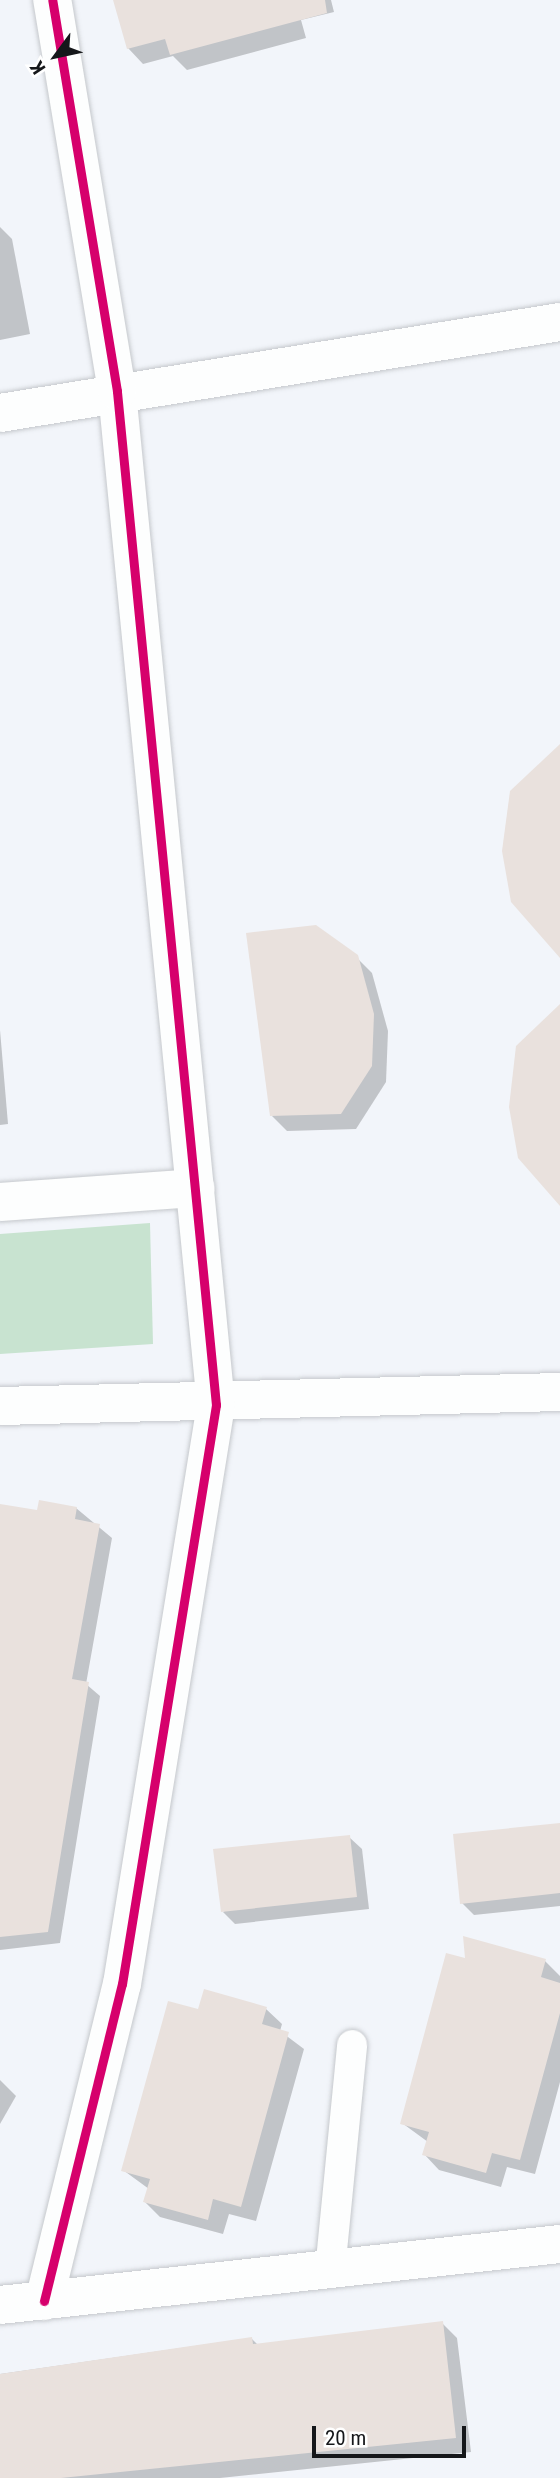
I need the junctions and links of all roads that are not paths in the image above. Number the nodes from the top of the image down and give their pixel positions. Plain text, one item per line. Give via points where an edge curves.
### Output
1 (52, 0) edge
2 (560, 322) edge
3 (117, 391) junction
4 (0, 413) edge
5 (196, 1188) junction
6 (0, 1202) edge
7 (560, 1392) edge
8 (216, 1405) junction
9 (0, 1406) edge
10 (352, 2045) dead end
11 (560, 2244) edge
12 (330, 2271) junction
13 (44, 2301) junction
14 (0, 2305) edge

1 - 3 street
2 - 3 street
3 - 4 street
3 - 5 street
5 - 6 street
5 - 8 street
7 - 8 street
8 - 9 street
8 - 13 street via 122,1984
10 - 12 lane
11 - 12 street
12 - 13 street
13 - 14 street

